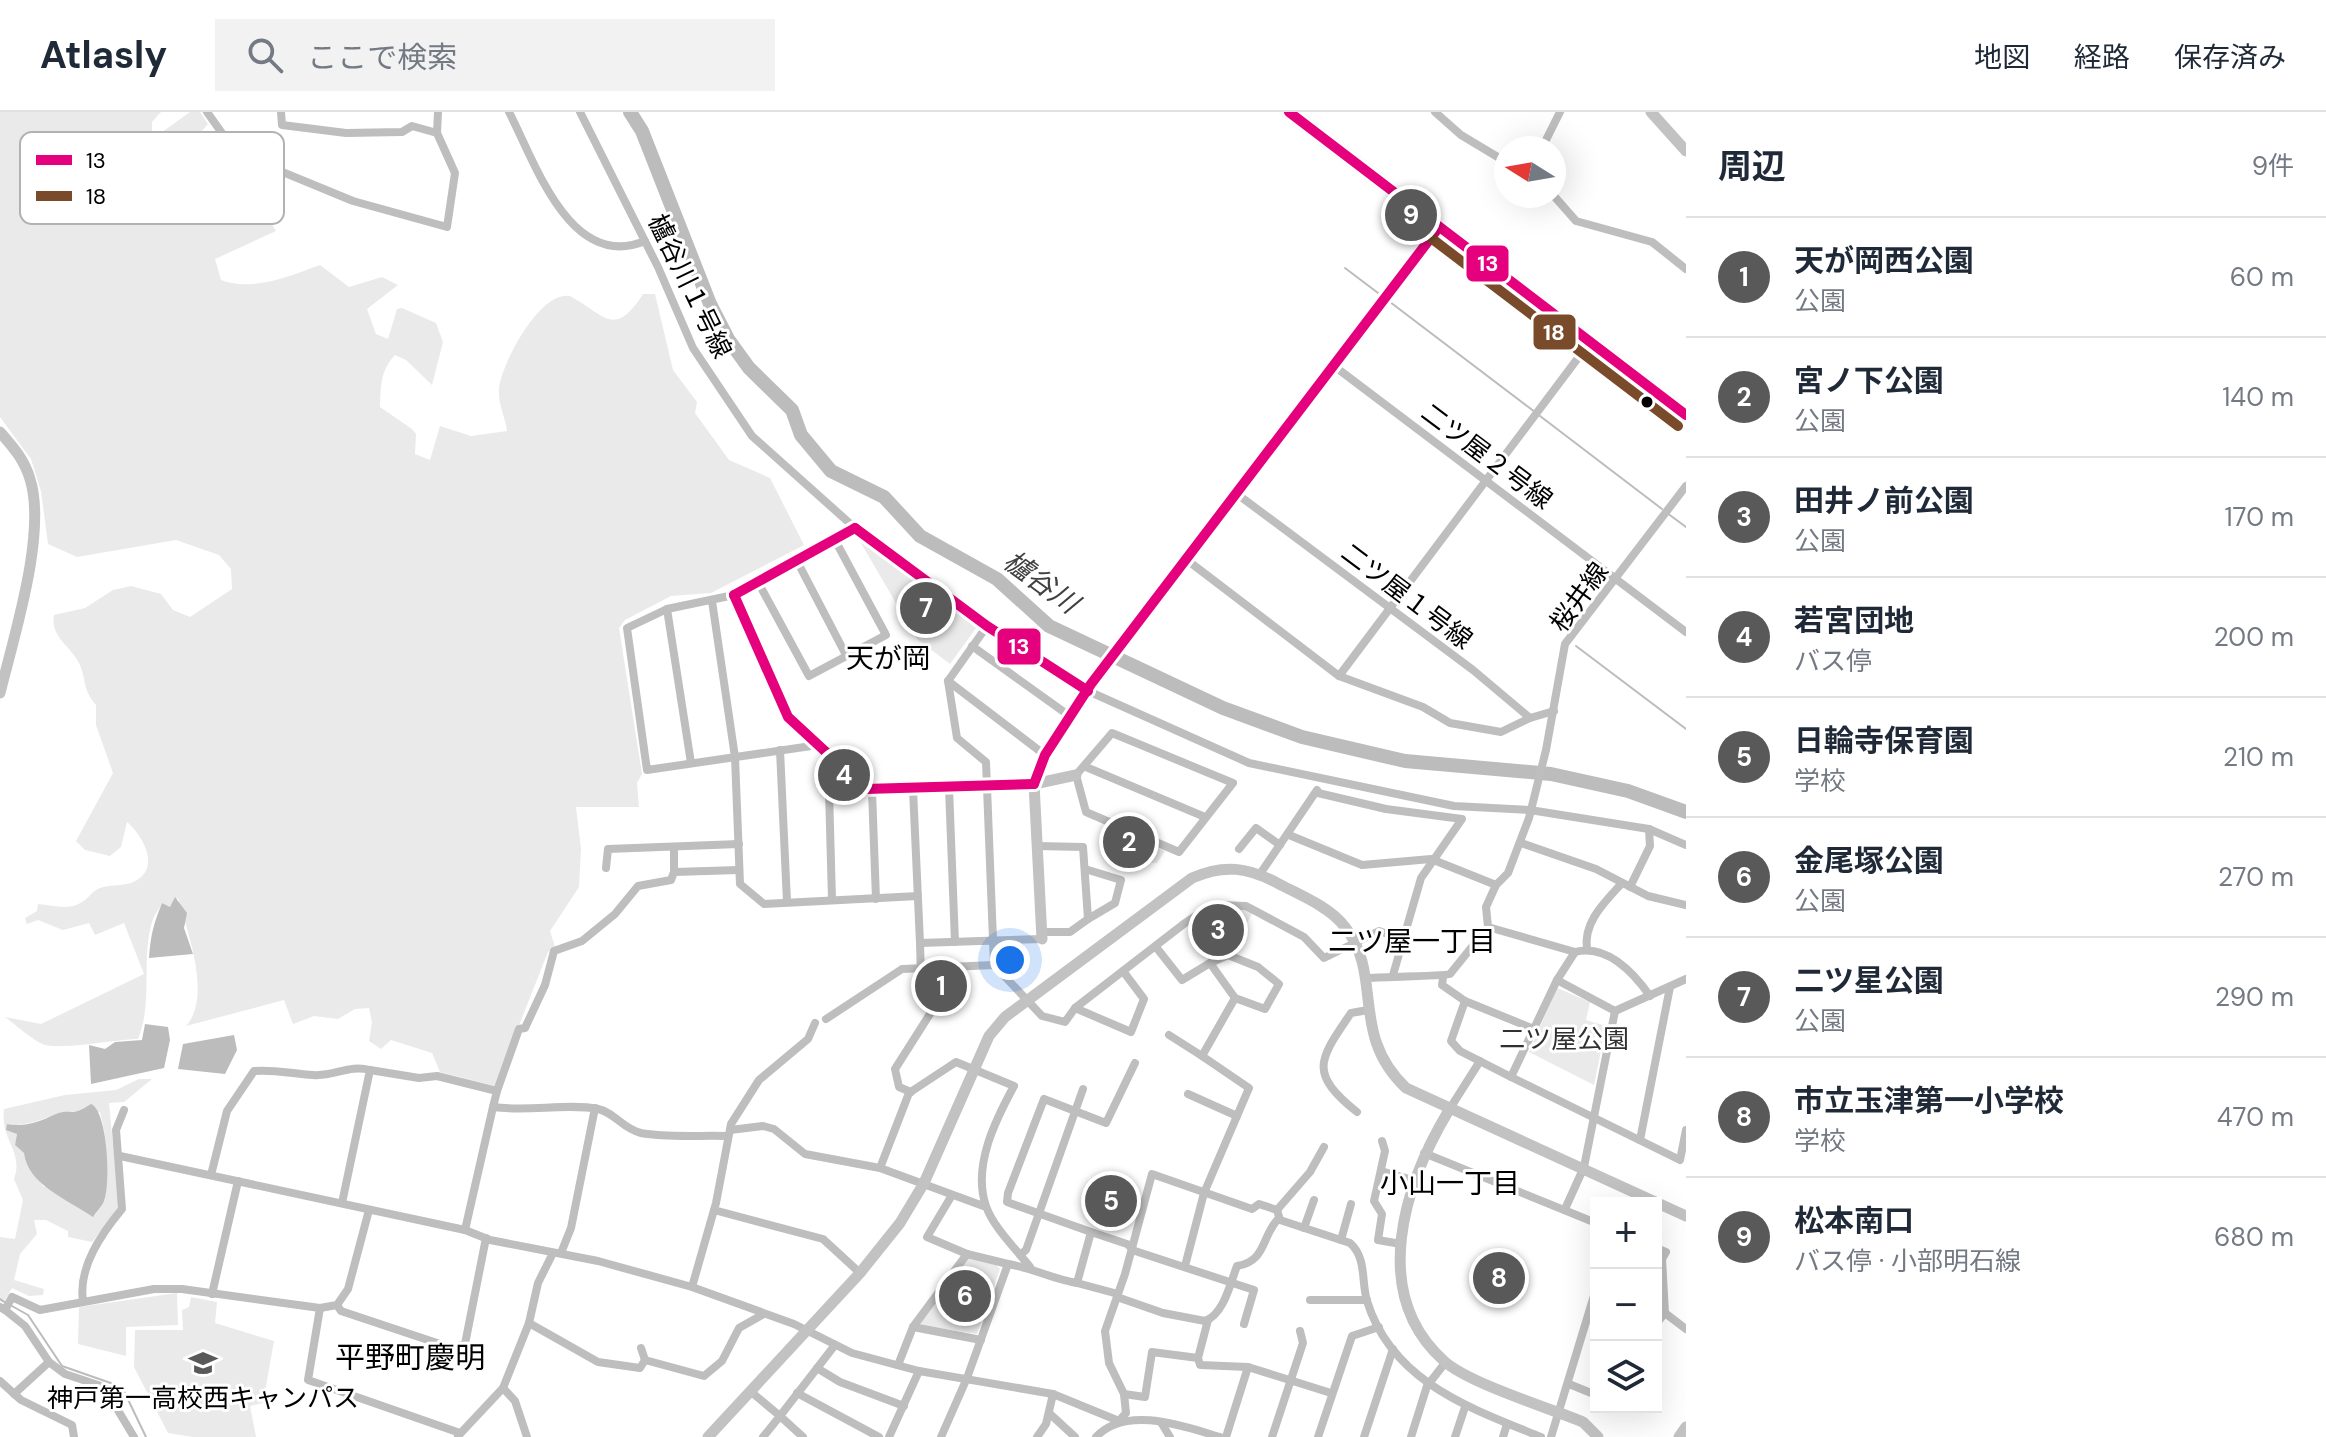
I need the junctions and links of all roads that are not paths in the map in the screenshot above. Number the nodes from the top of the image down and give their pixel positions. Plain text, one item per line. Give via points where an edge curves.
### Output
1 (207, 112) edge
2 (281, 112) edge
3 (438, 112) edge
4 (509, 112) edge
5 (580, 112) edge
6 (1560, 112) edge
7 (1651, 112) edge
8 (1294, 113) edge
9 (1436, 113) edge
10 (221, 132) edge
11 (437, 133) junction
12 (1548, 136) edge
13 (1686, 151) edge
14 (1494, 155) edge
15 (284, 173) edge
16 (1565, 208) edge
17 (1439, 227) junction
18 (645, 241) junction
19 (1686, 269) edge
20 (1590, 342) junction
21 (1334, 366) junction
22 (1686, 415) edge
23 (0, 432) edge
24 (1486, 481) junction
25 (1686, 486) edge
26 (1237, 494) junction
27 (855, 528) junction
28 (835, 540) junction
29 (1187, 560) junction
30 (797, 561) junction
31 (1617, 579) junction
32 (758, 582) junction
33 (734, 595) junction
34 (712, 601) junction
35 (1390, 608) junction
36 (667, 609) junction
37 (987, 626) junction
38 (1686, 632) edge
39 (972, 646) junction
40 (846, 655) junction
41 (1339, 676) junction
42 (948, 681) junction
43 (1090, 688) junction
44 (0, 693) edge
45 (1554, 711) junction
46 (1071, 717) junction
47 (1530, 718) junction
48 (818, 745) junction
49 (780, 750) junction
50 (828, 755) junction
51 (1045, 755) junction
52 (735, 757) junction
53 (691, 763) junction
54 (1081, 771) junction
55 (1316, 779) junction
56 (1034, 784) junction
57 (987, 786) junction
58 (949, 788) junction
59 (913, 789) junction
60 (872, 791) junction
61 (1318, 793) junction
62 (1531, 807) junction
63 (1205, 817) junction
64 (1649, 829) junction
65 (1289, 835) junction
66 (1521, 843) junction
67 (739, 844) junction
68 (1280, 845) junction
69 (1686, 845) edge
70 (1037, 846) junction
71 (674, 848) junction
72 (1239, 849) dead end
73 (1431, 859) junction
74 (606, 868) dead end
75 (1085, 869) junction
76 (739, 870) junction
77 (674, 872) junction
78 (1260, 874) junction
79 (1496, 885) junction
80 (1626, 885) junction
81 (918, 896) junction
82 (832, 899) junction
83 (876, 899) junction
84 (787, 902) junction
85 (1686, 905) edge
86 (1088, 919) junction
87 (1488, 927) junction
88 (1042, 935) junction
89 (1403, 939) junction
90 (994, 940) junction
91 (955, 942) junction
92 (920, 943) junction
93 (1355, 943) junction
94 (1156, 947) junction
95 (1587, 949) junction
96 (1575, 952) junction
97 (1210, 963) junction
98 (994, 965) junction
99 (920, 969) junction
100 (1123, 971) junction
101 (1393, 975) junction
102 (1364, 978) junction
103 (1443, 978) junction
104 (1686, 979) edge
105 (1557, 980) junction
106 (1670, 987) junction
107 (1650, 996) junction
108 (1235, 998) junction
109 (1028, 999) junction
110 (1465, 1001) junction
111 (1075, 1008) junction
112 (1368, 1010) junction
113 (1615, 1011) junction
114 (826, 1019) dead end
115 (815, 1023) dead end
116 (1534, 1029) junction
117 (1169, 1035) dead end
118 (1202, 1056) junction
119 (1480, 1061) junction
120 (1135, 1063) dead end
121 (974, 1068) junction
122 (370, 1070) junction
123 (1511, 1077) junction
124 (1083, 1089) dead end
125 (497, 1091) junction
126 (911, 1092) junction
127 (1188, 1094) dead end
128 (493, 1107) junction
129 (595, 1108) junction
130 (124, 1110) dead end
131 (1449, 1110) junction
132 (1076, 1112) junction
133 (1357, 1112) dead end
134 (1237, 1116) junction
135 (1594, 1117) junction
136 (1686, 1130) edge
137 (729, 1133) junction
138 (1640, 1140) junction
139 (1382, 1141) dead end
140 (1324, 1147) dead end
141 (1424, 1153) junction
142 (120, 1156) junction
143 (1584, 1167) junction
144 (880, 1168) junction
145 (1381, 1171) junction
146 (211, 1175) junction
147 (1413, 1180) junction
148 (238, 1181) junction
149 (924, 1183) junction
150 (1204, 1193) junction
151 (952, 1195) junction
152 (1314, 1200) dead end
153 (342, 1203) junction
154 (1351, 1204) dead end
155 (986, 1207) junction
156 (1565, 1209) junction
157 (369, 1210) junction
158 (714, 1210) junction
159 (1037, 1212) junction
160 (1278, 1214) junction
161 (1686, 1216) edge
162 (1590, 1220) edge
163 (1304, 1228) junction
164 (465, 1230) junction
165 (1091, 1232) junction
166 (486, 1238) junction
167 (1341, 1240) junction
168 (1401, 1244) junction
169 (1131, 1246) junction
170 (557, 1253) junction
171 (967, 1254) junction
172 (1020, 1255) junction
173 (1662, 1259) edge
174 (1008, 1264) junction
175 (1185, 1266) junction
176 (1030, 1267) junction
177 (860, 1273) junction
178 (1232, 1281) junction
179 (1077, 1283) junction
180 (692, 1287) junction
181 (212, 1294) junction
182 (1118, 1295) junction
183 (1310, 1300) dead end
184 (1367, 1300) junction
185 (83, 1301) junction
186 (337, 1305) junction
187 (2, 1308) edge
188 (320, 1308) junction
189 (1590, 1310) edge
190 (1665, 1313) junction
191 (762, 1315) junction
192 (1662, 1317) edge
193 (1208, 1320) junction
194 (529, 1323) junction
195 (1244, 1324) dead end
196 (913, 1327) junction
197 (1379, 1327) junction
198 (1686, 1329) edge
199 (807, 1330) junction
200 (1300, 1331) dead end
201 (981, 1340) junction
202 (835, 1345) junction
203 (641, 1348) dead end
204 (1393, 1349) junction
205 (1198, 1358) junction
206 (645, 1360) junction
207 (49, 1362) junction
208 (1445, 1363) junction
209 (898, 1365) junction
210 (1248, 1367) junction
211 (817, 1368) junction
212 (919, 1371) junction
213 (967, 1378) junction
214 (1291, 1380) junction
215 (0, 1381) edge
216 (1569, 1384) junction
217 (1427, 1386) junction
218 (503, 1388) junction
219 (750, 1391) junction
220 (797, 1393) junction
221 (1331, 1393) junction
222 (1590, 1393) edge
223 (14, 1394) junction
224 (1053, 1394) junction
225 (1124, 1394) junction
226 (904, 1406) junction
227 (1465, 1407) junction
228 (1049, 1413) junction
229 (1559, 1413) junction
230 (780, 1416) junction
231 (1119, 1421) junction
232 (1162, 1424) junction
233 (1507, 1424) junction
234 (1686, 1427) edge
235 (459, 1435) edge
236 (74, 1437) edge
237 (134, 1437) edge
238 (527, 1437) edge
239 (708, 1437) edge
240 (763, 1437) edge
241 (803, 1437) edge
242 (879, 1437) edge
243 (889, 1437) edge
244 (941, 1437) edge
245 (1037, 1437) edge
246 (1075, 1437) edge
247 (1096, 1437) edge
248 (1170, 1437) edge
249 (1223, 1437) edge
250 (1272, 1437) edge
251 (1318, 1437) edge
252 (1364, 1437) edge
253 (1411, 1437) edge
254 (1455, 1437) edge
255 (1503, 1437) edge
256 (1541, 1437) edge
257 (1551, 1437) edge
258 (1598, 1437) edge
259 (1679, 1437) edge

1 - 10 street
2 - 11 street via 282,125 308,131 402,132 412,126
3 - 11 street
4 - 18 street via 561,214 592,240 631,247
5 - 18 street, 櫨谷川１号線
6 - 12 street
7 - 13 street
8 - 17 main road
9 - 14 street
11 - 15 street via 455,173 447,227 353,201
16 - 19 street via 1576,221 1652,242
17 - 20 main road
17 - 21 street
18 - 27 street, 櫨谷川１号線 via 693,348 752,436
20 - 22 main road
20 - 24 street
21 - 24 street, 二ツ屋２号線
21 - 26 street
23 - 44 street via 22,457 37,523
24 - 31 street, 二ツ屋２号線
24 - 35 street
25 - 31 street, 桜井線
26 - 29 street
26 - 35 street, 二ツ屋１号線
27 - 28 street
27 - 37 street, 櫨谷川１号線
28 - 30 street
28 - 40 street via 886,635
29 - 41 street
29 - 43 street
30 - 32 street
30 - 40 street
31 - 38 street, 二ツ屋２号線
31 - 45 street, 桜井線 via 1565,644
32 - 33 street
32 - 40 street via 809,676
33 - 34 street
33 - 48 street via 788,717
34 - 36 street
34 - 52 street
35 - 41 street
35 - 47 street, 二ツ屋１号線
36 - 53 street
36 - 53 street via 627,628 647,770
37 - 39 street
37 - 43 street, 櫨谷川１号線
39 - 42 street
39 - 46 street
41 - 47 street via 1423,707 1450,723 1501,732
42 - 51 street
42 - 57 street via 957,738 986,762
43 - 46 street
43 - 55 street, 櫨谷川１号線 via 1249,763
45 - 47 street
45 - 62 street, 桜井線
46 - 51 street
48 - 49 street
48 - 50 street
49 - 52 street
49 - 84 street
50 - 60 street
50 - 82 street
51 - 56 street
52 - 53 street
52 - 67 street
54 - 56 street
54 - 63 street
54 - 63 street via 1086,812 1179,852
54 - 63 street via 1112,733 1233,783
55 - 61 street
55 - 62 street, 櫨谷川１号線 via 1454,806
56 - 57 street
56 - 70 street
57 - 58 street
57 - 90 street
58 - 59 street
58 - 91 street
59 - 60 street
59 - 81 street
60 - 83 street
61 - 65 street
61 - 73 street via 1462,819
62 - 64 street, 櫨谷川１号線
62 - 66 street, 桜井線
64 - 69 street, 櫨谷川１号線
64 - 80 street via 1650,846
65 - 68 street
65 - 73 street via 1362,865
66 - 79 street, 桜井線 via 1508,873
66 - 80 street
67 - 71 street
67 - 76 street
68 - 72 street via 1256,828
68 - 78 street
70 - 75 street via 1083,847
70 - 88 street
71 - 74 street via 608,849
71 - 77 street
73 - 79 street
73 - 89 street
75 - 86 street
75 - 86 street via 1121,880 1115,903
76 - 77 street
76 - 84 street via 740,884 764,904
77 - 125 street via 671,880 638,886 582,941 554,951 545,985 525,1028 519,1029
78 - 93 street via 1333,915
78 - 109 street via 1221,868 1192,878
79 - 87 street, 桜井線 via 1486,907
80 - 85 street
80 - 95 street via 1594,916 1585,939
81 - 83 street
81 - 92 street
82 - 83 street
82 - 84 street
86 - 88 street via 1070,932
87 - 96 street
87 - 103 street
88 - 90 street
89 - 93 street via 1379,931
89 - 101 street
90 - 91 street
90 - 98 street
91 - 92 street
92 - 99 street
93 - 94 street via 1324,958 1304,937 1246,906 1232,904 1207,908
93 - 102 street
94 - 97 street via 1182,980
94 - 100 street
95 - 96 street
95 - 107 street via 1630,969
96 - 105 street
97 - 108 street
97 - 108 street via 1228,955 1258,967 1279,984 1265,1009
98 - 99 street
98 - 109 street
99 - 114 street via 902,969
99 - 126 street via 935,1006 895,1069 899,1087
100 - 111 street
100 - 111 street via 1144,999 1131,1032
101 - 102 street
101 - 103 street
102 - 112 street
103 - 110 street via 1442,985
104 - 106 street
105 - 113 street
105 - 116 street
106 - 107 street
106 - 138 street
107 - 113 street
108 - 118 street
109 - 111 street via 1042,1016 1065,1022
109 - 121 street via 989,1036
110 - 116 street
110 - 119 street via 1451,1041
112 - 131 street via 1376,1046 1391,1074
112 - 133 street via 1351,1013 1323,1056 1325,1076 1336,1095
113 - 135 street
115 - 137 street via 808,1039 759,1080
116 - 123 street
117 - 118 street
118 - 134 street via 1249,1088
119 - 123 street
119 - 131 street
120 - 132 street via 1106,1123
121 - 126 street via 956,1062
121 - 149 street
121 - 155 street via 1014,1086 994,1122 986,1155
122 - 125 street via 437,1076
122 - 146 street via 355,1066 316,1076 279,1069 254,1071 227,1111
122 - 153 street
123 - 135 street
124 - 132 street
125 - 128 street
126 - 144 street
127 - 134 street
128 - 129 street
128 - 164 street
129 - 137 street via 639,1133
129 - 170 street via 571,1228
130 - 142 street via 116,1130
131 - 141 street
131 - 143 street
132 - 159 street
132 - 159 street via 1044,1099 1007,1202
134 - 150 street
135 - 138 street
135 - 143 street
136 - 138 street via 1680,1160
137 - 144 street via 763,1126 805,1154
137 - 158 street
139 - 145 street
140 - 160 street
141 - 147 street
141 - 156 street
142 - 146 street
142 - 185 street via 122,1209 99,1236
143 - 156 street
143 - 161 street
144 - 149 street
145 - 147 street
145 - 168 street via 1374,1201 1382,1214 1378,1240
146 - 148 street
147 - 168 street
148 - 153 street
148 - 181 street
149 - 151 street
149 - 177 street
150 - 160 street via 1252,1209 1259,1204
150 - 169 street via 1152,1174
150 - 175 street
151 - 155 street
151 - 171 street via 927,1237
152 - 163 street
153 - 157 street
154 - 167 street
155 - 172 street
156 - 162 street
157 - 164 street
157 - 186 street via 348,1289
158 - 177 street via 823,1239
158 - 180 street
159 - 165 street
159 - 172 street
160 - 163 street
160 - 178 street via 1258,1256 1237,1266
163 - 167 street
164 - 166 street
165 - 169 street
165 - 179 street
166 - 170 street
166 - 186 street via 465,1344 452,1348 341,1311
167 - 184 street via 1358,1251
168 - 208 street via 1407,1307
169 - 175 street
169 - 182 street
170 - 180 street
170 - 194 street via 538,1283
171 - 174 street
171 - 196 street
172 - 176 street
173 - 190 street
174 - 176 street
174 - 201 street
175 - 178 street
176 - 179 street
177 - 199 street
178 - 193 street
178 - 195 street via 1254,1290
179 - 182 street
180 - 191 street
181 - 185 street via 154,1289
181 - 188 street
182 - 193 street via 1163,1313
182 - 225 street via 1105,1331 1109,1363
183 - 184 street
184 - 197 street
185 - 187 street via 40,1310 12,1297
186 - 188 street
187 - 207 street via 25,1326
188 - 235 street via 308,1380
189 - 216 street
190 - 192 street
190 - 198 street
191 - 199 street
191 - 206 street via 739,1328 709,1375
193 - 205 street
194 - 206 street via 598,1362 640,1368
194 - 218 street
196 - 201 street
196 - 209 street
197 - 204 street
197 - 221 street via 1352,1336
199 - 202 street
199 - 219 street
200 - 214 street via 1303,1343
201 - 213 street
202 - 209 street
202 - 211 street
203 - 206 street
204 - 217 street
204 - 252 street
205 - 210 street via 1200,1365
205 - 225 street via 1152,1352 1145,1397
207 - 223 street
207 - 237 street via 65,1374 104,1387
208 - 217 street
208 - 229 street
209 - 212 street
210 - 214 street
210 - 249 street
211 - 220 street
211 - 226 street
212 - 213 street
212 - 226 street
213 - 224 street
213 - 244 street
214 - 221 street
214 - 250 street
215 - 223 street
216 - 222 street
216 - 229 street
217 - 227 street
217 - 253 street
218 - 235 street
218 - 238 street via 515,1401
219 - 230 street
219 - 239 street
220 - 230 street
220 - 242 street
221 - 251 street
223 - 236 street via 72,1425
224 - 228 street
224 - 231 street
225 - 231 street via 1126,1413
226 - 243 street
227 - 233 street
227 - 254 street
228 - 245 street
228 - 246 street
229 - 257 street
229 - 258 street via 1583,1422
230 - 240 street
230 - 241 street
231 - 232 street
231 - 247 street
232 - 248 street
232 - 249 street
233 - 255 street
233 - 256 street
234 - 259 street

